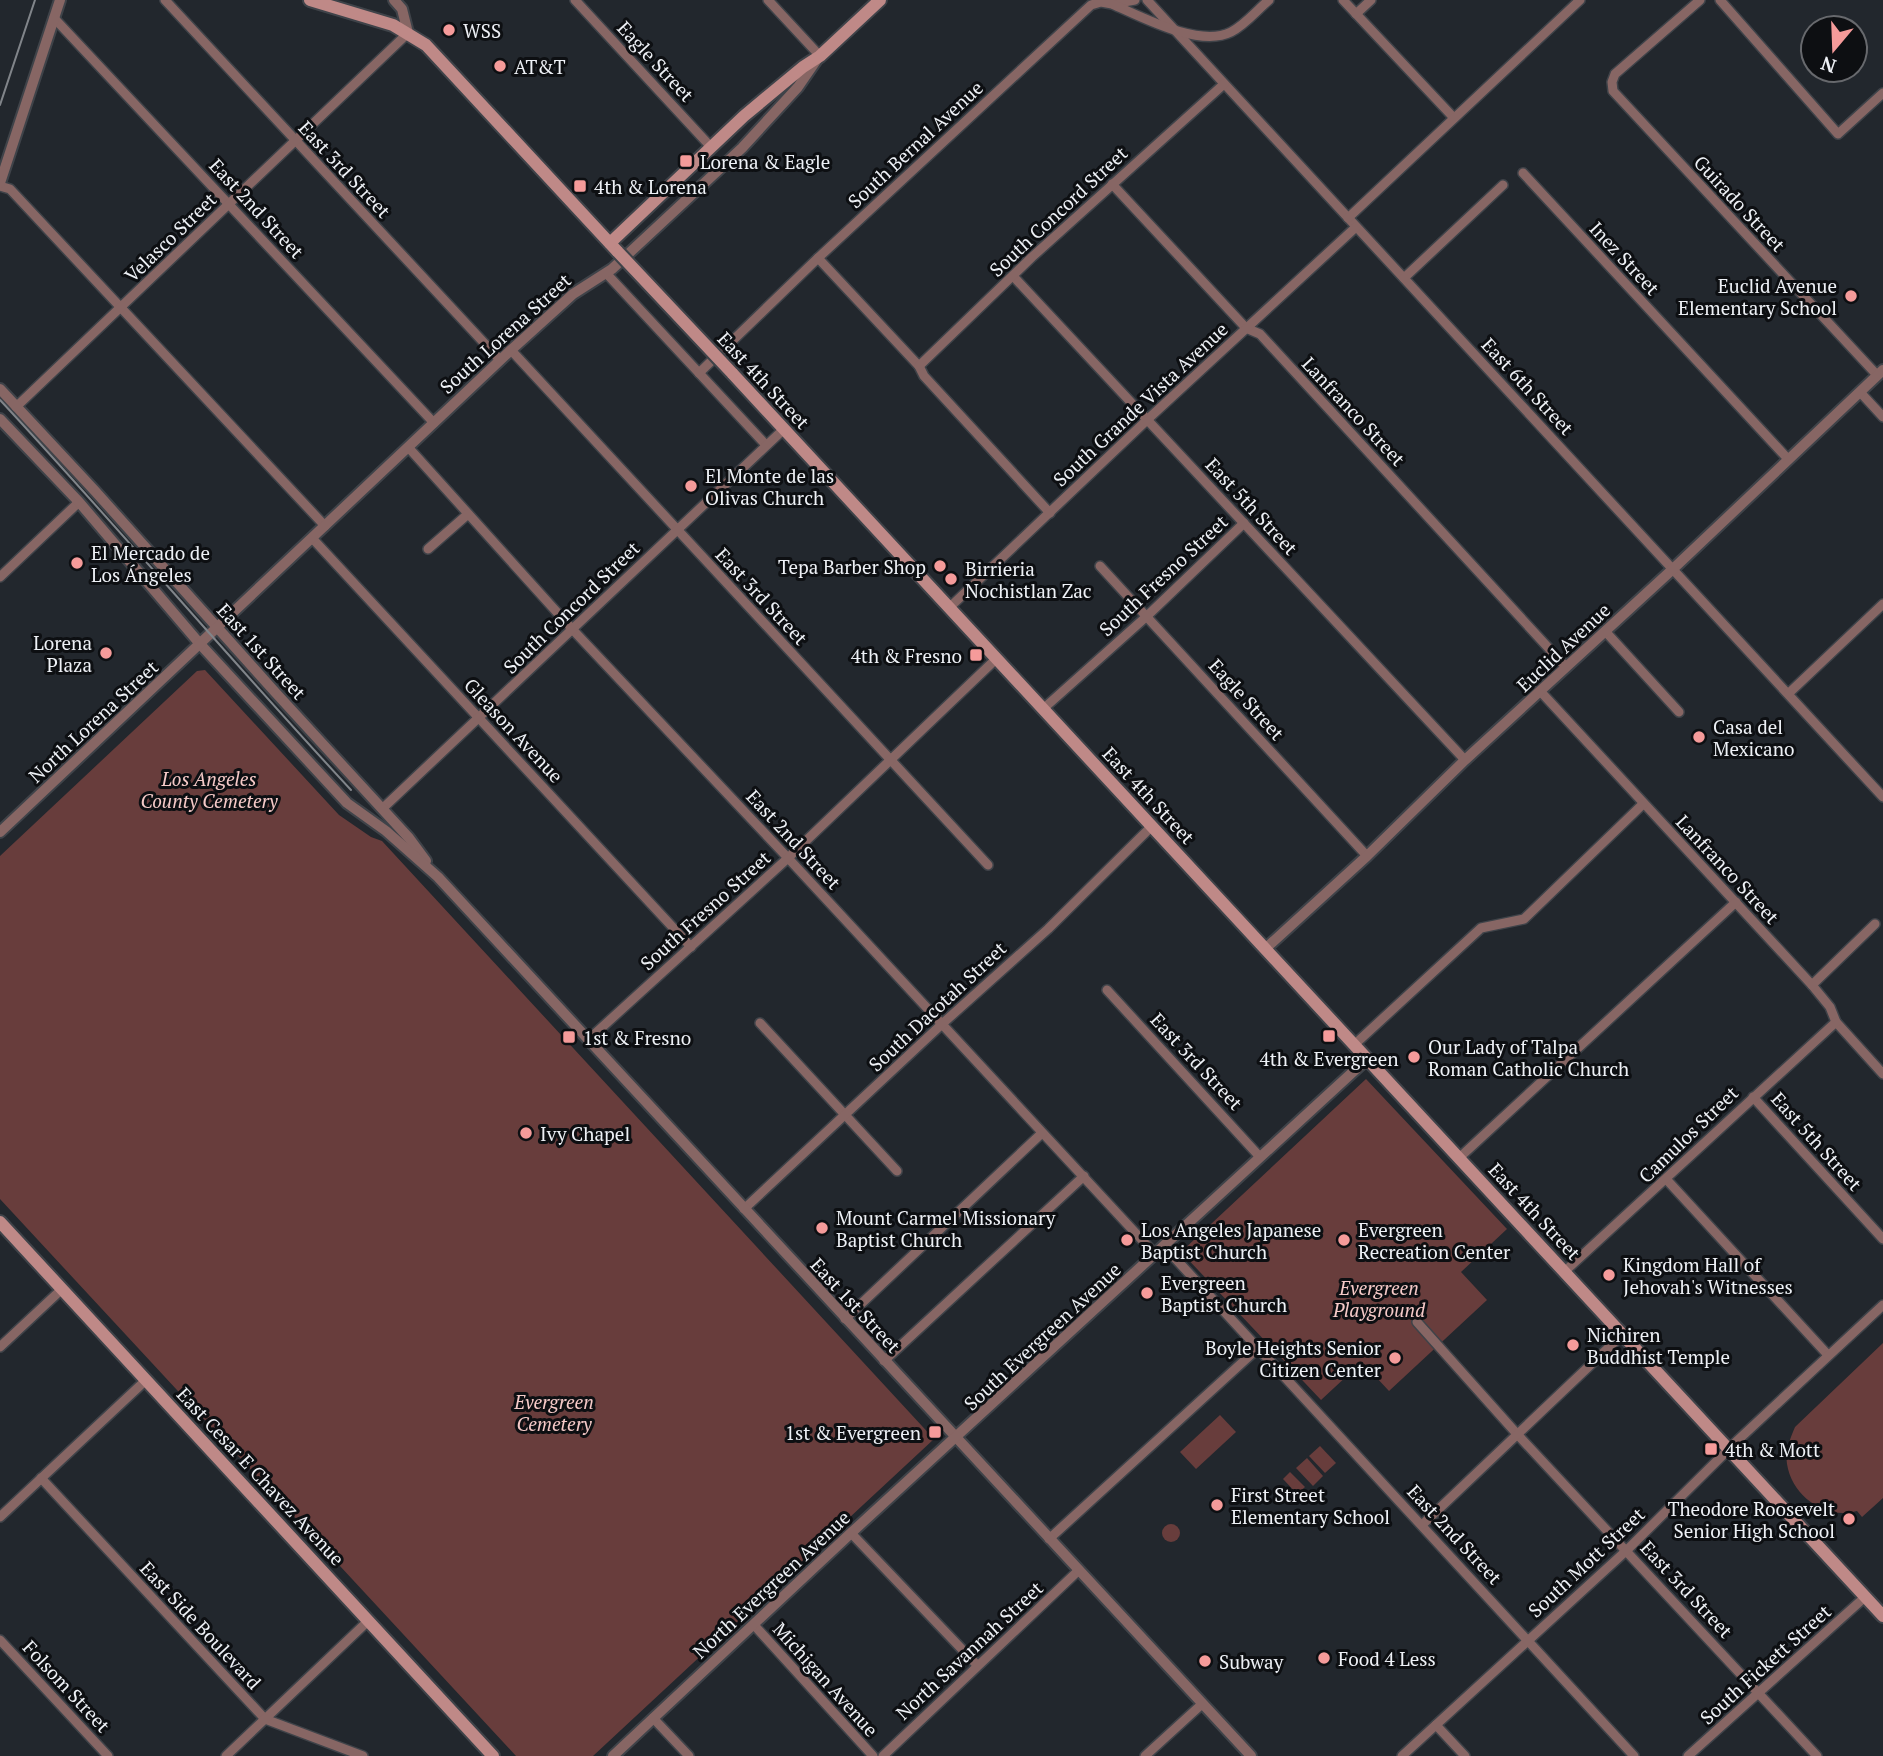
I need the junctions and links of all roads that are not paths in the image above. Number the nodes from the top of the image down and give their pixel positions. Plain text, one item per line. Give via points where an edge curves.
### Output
1 (60, 0) edge
2 (165, 0) edge
3 (310, 0) edge
4 (357, 0) edge
5 (394, 0) edge
6 (575, 0) edge
7 (768, 0) edge
8 (880, 0) edge
9 (1135, 0) edge
10 (1147, 0) edge
11 (1269, 0) edge
12 (1343, 0) edge
13 (1371, 0) edge
14 (1580, 0) edge
15 (1700, 0) edge
16 (1720, 0) edge
17 (1112, 4) junction
18 (356, 14) junction
19 (1356, 15) junction
20 (54, 18) junction
21 (1176, 32) junction
22 (408, 33) junction
23 (820, 56) junction
24 (1224, 84) junction
25 (1883, 93) edge
26 (1454, 118) junction
27 (295, 140) junction
28 (711, 147) junction
29 (1523, 173) dead end
30 (0, 184) edge
31 (1112, 184) junction
32 (1503, 185) dead end
33 (229, 204) junction
34 (1348, 218) junction
35 (1356, 227) junction
36 (614, 248) junction
37 (818, 258) junction
38 (606, 273) junction
39 (1013, 276) junction
40 (1404, 278) junction
41 (122, 307) junction
42 (1247, 328) junction
43 (511, 350) junction
44 (500, 360) junction
45 (919, 366) junction
46 (699, 373) junction
47 (1880, 373) edge
48 (0, 389) edge
49 (1860, 392) junction
50 (16, 407) junction
51 (1883, 417) edge
52 (0, 419) edge
53 (1148, 419) junction
54 (434, 423) junction
55 (784, 429) junction
56 (766, 445) junction
57 (408, 447) junction
58 (1788, 459) junction
59 (79, 502) junction
60 (1050, 513) junction
61 (468, 514) junction
62 (1244, 523) junction
63 (325, 526) junction
64 (677, 530) junction
65 (312, 538) junction
66 (428, 549) dead end
67 (1100, 566) dead end
68 (1674, 568) junction
69 (0, 576) edge
70 (1883, 604) edge
71 (950, 607) junction
72 (1147, 616) junction
73 (213, 631) junction
74 (573, 631) junction
75 (1605, 631) junction
76 (200, 644) junction
77 (996, 659) junction
78 (1566, 667) junction
79 (1541, 692) junction
80 (1789, 693) junction
81 (1043, 709) junction
82 (1679, 712) dead end
83 (479, 718) junction
84 (890, 759) junction
85 (1465, 760) junction
86 (1883, 797) edge
87 (1643, 804) junction
88 (382, 809) junction
89 (1152, 826) junction
90 (0, 832) edge
91 (1367, 856) junction
92 (788, 858) junction
93 (988, 865) dead end
94 (438, 877) junction
95 (1736, 902) junction
96 (1875, 925) dead end
97 (691, 947) junction
98 (1265, 949) junction
99 (1811, 985) junction
100 (1107, 990) dead end
101 (1836, 1021) junction
102 (760, 1023) dead end
103 (942, 1024) junction
104 (588, 1040) junction
105 (1354, 1045) junction
106 (1367, 1059) junction
107 (1883, 1074) edge
108 (1753, 1097) junction
109 (846, 1114) junction
110 (1042, 1133) junction
111 (1261, 1157) junction
112 (1459, 1158) junction
113 (897, 1171) dead end
114 (1084, 1177) junction
115 (1667, 1180) junction
116 (744, 1209) junction
117 (0, 1222) edge
118 (1883, 1240) edge
119 (1158, 1252) junction
120 (1564, 1272) junction
121 (62, 1289) junction
122 (1883, 1305) edge
123 (845, 1319) junction
124 (1417, 1322) dead end
125 (1622, 1335) junction
126 (0, 1347) edge
127 (1257, 1349) junction
128 (1828, 1355) junction
129 (884, 1361) junction
130 (146, 1380) junction
131 (1517, 1434) junction
132 (956, 1439) junction
133 (1730, 1449) junction
134 (41, 1478) junction
135 (0, 1517) edge
136 (1423, 1524) junction
137 (851, 1532) junction
138 (1049, 1539) junction
139 (1627, 1550) junction
140 (1079, 1570) junction
141 (1866, 1597) junction
142 (1883, 1616) edge
143 (368, 1621) junction
144 (754, 1625) junction
145 (1528, 1639) junction
146 (0, 1640) edge
147 (977, 1665) junction
148 (1760, 1693) junction
149 (1202, 1704) junction
150 (653, 1718) junction
151 (265, 1719) junction
152 (1436, 1725) junction
153 (108, 1756) edge
154 (226, 1756) edge
155 (363, 1756) edge
156 (493, 1756) edge
157 (613, 1756) edge
158 (690, 1756) edge
159 (873, 1756) edge
160 (883, 1756) edge
161 (1145, 1756) edge
162 (1251, 1756) edge
163 (1402, 1756) edge
164 (1465, 1756) edge
165 (1634, 1756) edge
166 (1688, 1756) edge
167 (1817, 1756) edge

1 - 20 street
2 - 27 street, East 3rd Street
3 - 18 main road
4 - 18 main road
5 - 22 street, East 4th Street via 402,9
6 - 28 street, Eagle Street
7 - 23 street
8 - 23 main road, South Lorena Street
9 - 17 street, South Bernal Avenue
10 - 21 street, East 6th Street
11 - 21 street via 1231,32
12 - 19 street
13 - 19 street
14 - 26 street
15 - 47 street, Guirado Street via 1615,74 1612,91
16 - 25 street via 1838,134
17 - 21 street
17 - 37 street, South Bernal Avenue via 1091,5
18 - 22 main road
19 - 26 street
20 - 30 street
20 - 33 street, East 2nd Street
21 - 24 street, East 6th Street
22 - 27 street, Velasco Street
22 - 36 main road, East 4th Street via 426,46
23 - 28 main road, South Lorena Street
23 - 38 street, South Lorena Street via 798,88 742,148
24 - 31 street, South Concord Street
24 - 34 street, East 6th Street
26 - 34 street
27 - 33 street, Velasco Street
27 - 44 street, East 3rd Street
28 - 36 main road, South Lorena Street
29 - 58 street, Inez Street
30 - 41 street via 10,189
31 - 39 street, South Concord Street
31 - 42 street, Lanfranco Street
32 - 40 street
33 - 41 street, Velasco Street
33 - 54 street, East 2nd Street
34 - 35 street, East 6th Street
35 - 40 street, East 6th Street
35 - 42 street, South Grande Vista Avenue
36 - 55 main road, East 4th Street, bridge
37 - 45 street
37 - 46 street, South Bernal Avenue
38 - 43 street, South Lorena Street via 573,294
38 - 46 street
39 - 45 street, South Concord Street
39 - 53 street, East 5th Street
40 - 68 street, East 6th Street
41 - 50 street, Velasco Street
41 - 63 street
42 - 53 street, South Grande Vista Avenue
42 - 78 street, Lanfranco Street via 1260,334
43 - 44 street, South Lorena Street
43 - 64 street, East 3rd Street
44 - 54 street, South Lorena Street
45 - 60 street
46 - 56 street
47 - 49 street, Euclid Avenue
48 - 50 street, East 1st Street
49 - 51 street
49 - 58 street, Euclid Avenue
50 - 73 street, East 1st Street via 104,501
52 - 59 street, East 1st Street
53 - 60 street, South Grande Vista Avenue
53 - 62 street, East 5th Street
54 - 57 street, South Lorena Street
55 - 56 street, South Concord Street
55 - 71 main road, East 4th Street
56 - 64 street, South Concord Street
57 - 61 street, East 2nd Street
57 - 63 street, South Lorena Street
58 - 68 street, Euclid Avenue
59 - 69 street
59 - 76 street, East 1st Street
60 - 71 street, South Grande Vista Avenue
61 - 66 street
61 - 74 street, East 2nd Street
62 - 72 street, South Fresno Street
62 - 85 street, East 5th Street
63 - 65 street, South Lorena Street
64 - 74 street, South Concord Street
64 - 84 street, East 3rd Street
65 - 73 street, South Lorena Street
65 - 83 street, Gleason Avenue
67 - 72 street, Eagle Street
68 - 75 street, Euclid Avenue
68 - 80 street, East 6th Street
70 - 80 street
71 - 77 main road, East 4th Street
72 - 81 street, South Fresno Street
72 - 91 street, Eagle Street
73 - 76 street, North Lorena Street
73 - 88 street, East 1st Street
74 - 83 street, South Concord Street
74 - 92 street, East 2nd Street
75 - 78 street, Euclid Avenue
75 - 82 street
76 - 90 street, North Lorena Street
76 - 94 street, East 1st Street via 347,803
77 - 81 main road, East 4th Street
77 - 84 street, South Fresno Street
78 - 79 street, Euclid Avenue
79 - 85 street, Euclid Avenue
79 - 87 street, Lanfranco Street
80 - 86 street, East 6th Street
81 - 89 main road, East 4th Street
83 - 88 street, South Concord Street
83 - 97 street, Gleason Avenue
84 - 92 street, South Fresno Street
84 - 93 street, East 3rd Street
85 - 91 street, Euclid Avenue
87 - 95 street, Lanfranco Street
87 - 105 street via 1524,919 1481,928
88 - 94 street, East 1st Street
89 - 98 main road, East 4th Street
89 - 103 street, South Dacotah Street via 1048,929
91 - 98 street, Euclid Avenue
92 - 97 street, South Fresno Street
92 - 103 street, East 2nd Street
94 - 104 street, East 1st Street
95 - 99 street, Lanfranco Street
95 - 112 street
96 - 99 street
97 - 104 street, South Fresno Street
98 - 105 main road, East 4th Street
99 - 101 street, Lanfranco Street
100 - 111 street, East 3rd Street
101 - 107 street, Lanfranco Street
101 - 108 street, Camulos Street
102 - 109 street
103 - 109 street, South Dacotah Street
103 - 110 street, East 2nd Street
104 - 116 street, East 1st Street
105 - 106 main road, East 4th Street
106 - 111 street, South Evergreen Avenue
106 - 112 main road, East 4th Street
108 - 115 street, Camulos Street
108 - 118 street, East 5th Street
109 - 113 street
109 - 116 street, South Dacotah Street
110 - 114 street, East 2nd Street
110 - 123 street
111 - 119 street, South Evergreen Avenue
112 - 120 main road, East 4th Street
114 - 119 street, East 2nd Street
114 - 129 street
115 - 120 street, Camulos Street
115 - 128 street
116 - 123 street, East 1st Street
117 - 121 main road, East Cesar E Chavez Avenue
119 - 127 street, East 2nd Street via 1173,1256
119 - 132 street, South Evergreen Avenue
120 - 125 main road, East 4th Street
121 - 126 street
121 - 130 main road, East Cesar E Chavez Avenue
122 - 128 street, South Mott Street
123 - 129 street, East 1st Street
124 - 131 street, East 3rd Street
125 - 131 street
125 - 133 main road, East 4th Street
127 - 136 street, East 2nd Street
127 - 138 street
128 - 133 street, South Mott Street
129 - 132 street, East 1st Street
130 - 134 street
130 - 143 main road, East Cesar E Chavez Avenue
131 - 136 street
131 - 139 street, East 3rd Street
132 - 137 street, North Evergreen Avenue
132 - 138 street, East 1st Street
133 - 139 street, South Mott Street
133 - 141 main road, East 4th Street
134 - 135 street
134 - 151 street, East Side Boulevard
136 - 145 street, East 2nd Street
137 - 144 street, North Evergreen Avenue
137 - 147 street
138 - 140 street, East 1st Street
139 - 145 street, South Mott Street
139 - 148 street, East 3rd Street
140 - 147 street, North Savannah Street
140 - 149 street, East 1st Street
141 - 142 main road, East 4th Street
141 - 148 street, South Fickett Street
143 - 151 street
143 - 156 main road, East Cesar E Chavez Avenue
144 - 150 street, North Evergreen Avenue
144 - 159 street, Michigan Avenue
145 - 152 street, South Mott Street
145 - 165 street, East 2nd Street
146 - 153 street, Folsom Street
147 - 160 street, North Savannah Street
148 - 166 street, South Fickett Street
148 - 167 street, East 3rd Street
149 - 161 street
149 - 162 street, East 1st Street
150 - 157 street, North Evergreen Avenue
150 - 158 street
151 - 154 street
151 - 155 street, East Side Boulevard
152 - 163 street, South Mott Street
152 - 164 street

